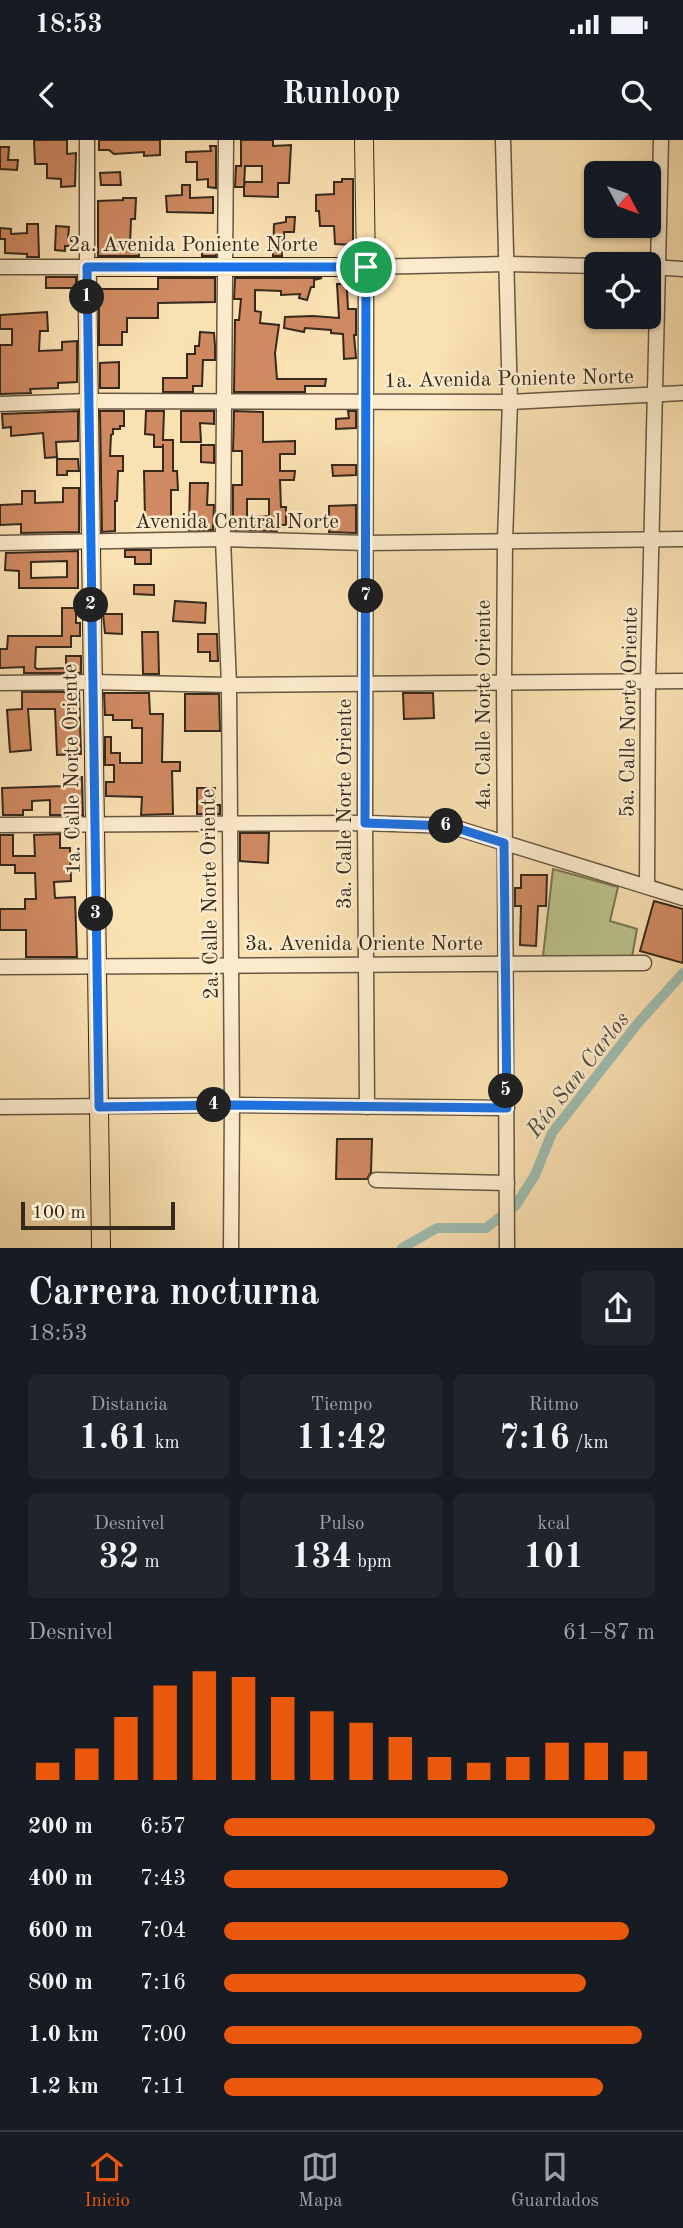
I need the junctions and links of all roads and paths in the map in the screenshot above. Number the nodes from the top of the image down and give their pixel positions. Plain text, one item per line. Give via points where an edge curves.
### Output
1 (87, 140) edge
2 (226, 140) edge
3 (364, 140) edge
4 (503, 140) edge
5 (661, 140) edge
6 (655, 252) edge
7 (507, 264) junction
8 (584, 266) edge
9 (0, 267) edge
10 (87, 267) junction
11 (226, 267) junction
12 (366, 267) junction
13 (661, 267) edge
14 (683, 269) edge
15 (654, 329) edge
16 (683, 393) edge
17 (655, 395) junction
18 (89, 401) junction
19 (223, 401) junction
20 (365, 402) junction
21 (510, 402) junction
22 (0, 404) edge
23 (223, 539) junction
24 (653, 539) junction
25 (683, 539) edge
26 (505, 540) junction
27 (90, 542) junction
28 (0, 543) edge
29 (366, 543) junction
30 (648, 681) junction
31 (683, 681) edge
32 (92, 682) junction
33 (365, 682) junction
34 (504, 682) junction
35 (0, 683) edge
36 (229, 685) junction
37 (229, 823) junction
38 (365, 823) junction
39 (0, 825) edge
40 (94, 826) junction
41 (504, 843) junction
42 (647, 886) junction
43 (683, 898) edge
44 (645, 963) dead end
45 (366, 964) junction
46 (504, 964) junction
47 (232, 965) junction
48 (0, 967) edge
49 (97, 968) junction
50 (232, 1105) junction
51 (0, 1107) edge
52 (99, 1107) junction
53 (367, 1107) junction
54 (507, 1108) junction
55 (376, 1180) dead end
56 (507, 1183) junction
57 (101, 1248) edge
58 (231, 1248) edge
59 (507, 1248) edge

1 - 10 street
2 - 11 street, 2a. Calle Norte Oriente
3 - 12 main road
4 - 7 street, 4a. Calle Norte Oriente
5 - 6 street, 5a. Calle Norte Oriente
7 - 8 street, 2a. Avenida Poniente Norte
7 - 12 street, 2a. Avenida Poniente Norte
7 - 21 street, 4a. Calle Norte Oriente
9 - 10 street, 2a. Avenida Poniente Norte
10 - 11 main road, 2a. Avenida Poniente Norte
10 - 18 main road, 1a. Calle Norte Oriente
11 - 12 main road, 2a. Avenida Poniente Norte
11 - 19 street, 2a. Calle Norte Oriente
12 - 20 street, 3a. Calle Norte Oriente
13 - 14 street
15 - 17 street, 5a. Calle Norte Oriente
16 - 17 street, 1a. Avenida Poniente Norte
17 - 21 street, 1a. Avenida Poniente Norte
17 - 24 street, 5a. Calle Norte Oriente
18 - 19 street, 1a. Avenida Poniente Norte
18 - 22 street, 1a. Avenida Poniente Norte
18 - 27 main road, 1a. Calle Norte Oriente
19 - 20 street, 1a. Avenida Poniente Norte
19 - 23 street, 2a. Calle Norte Oriente
20 - 21 street, 1a. Avenida Poniente Norte
20 - 29 street, 3a. Calle Norte Oriente
21 - 26 street, 4a. Calle Norte Oriente
23 - 27 street, Avenida Central Norte
23 - 29 street, Avenida Central Norte
23 - 36 street, 2a. Calle Norte Oriente
24 - 25 street, Avenida Central Norte
24 - 26 street, Avenida Central Norte
24 - 30 street, 5a. Calle Norte Oriente
26 - 29 street, Avenida Central Norte
26 - 34 street, 4a. Calle Norte Oriente
27 - 28 street, Avenida Central Norte
27 - 32 main road, 1a. Calle Norte Oriente
29 - 33 street, 3a. Calle Norte Oriente
30 - 31 street
30 - 34 street
30 - 42 street, 5a. Calle Norte Oriente
32 - 35 street
32 - 36 street
32 - 40 main road, 1a. Calle Norte Oriente
33 - 34 street
33 - 36 street
33 - 38 street, 3a. Calle Norte Oriente
34 - 41 street, 4a. Calle Norte Oriente
36 - 37 street, 2a. Calle Norte Oriente
37 - 38 street
37 - 40 street
37 - 47 street, 2a. Calle Norte Oriente
38 - 41 street via 450,826
38 - 45 street, 3a. Calle Norte Oriente
39 - 40 street
40 - 49 main road, 1a. Calle Norte Oriente
41 - 42 street
41 - 46 street, 4a. Calle Norte Oriente
42 - 43 street
44 - 46 street, 3a. Avenida Oriente Norte
45 - 46 street, 3a. Avenida Oriente Norte
45 - 47 street, 3a. Avenida Oriente Norte
45 - 53 street, 3a. Calle Norte Oriente
46 - 54 street, 4a. Calle Norte Oriente
47 - 49 street, 3a. Avenida Oriente Norte
47 - 50 street, 2a. Calle Norte Oriente
48 - 49 street, 3a. Avenida Oriente Norte
49 - 52 main road, 1a. Calle Norte Oriente
50 - 52 street
50 - 53 street
50 - 58 street, 2a. Calle Norte Oriente
51 - 52 street
52 - 57 main road, 1a. Calle Norte Oriente
53 - 54 street
54 - 56 street, 4a. Calle Norte Oriente
55 - 56 street
56 - 59 street, 4a. Calle Norte Oriente

